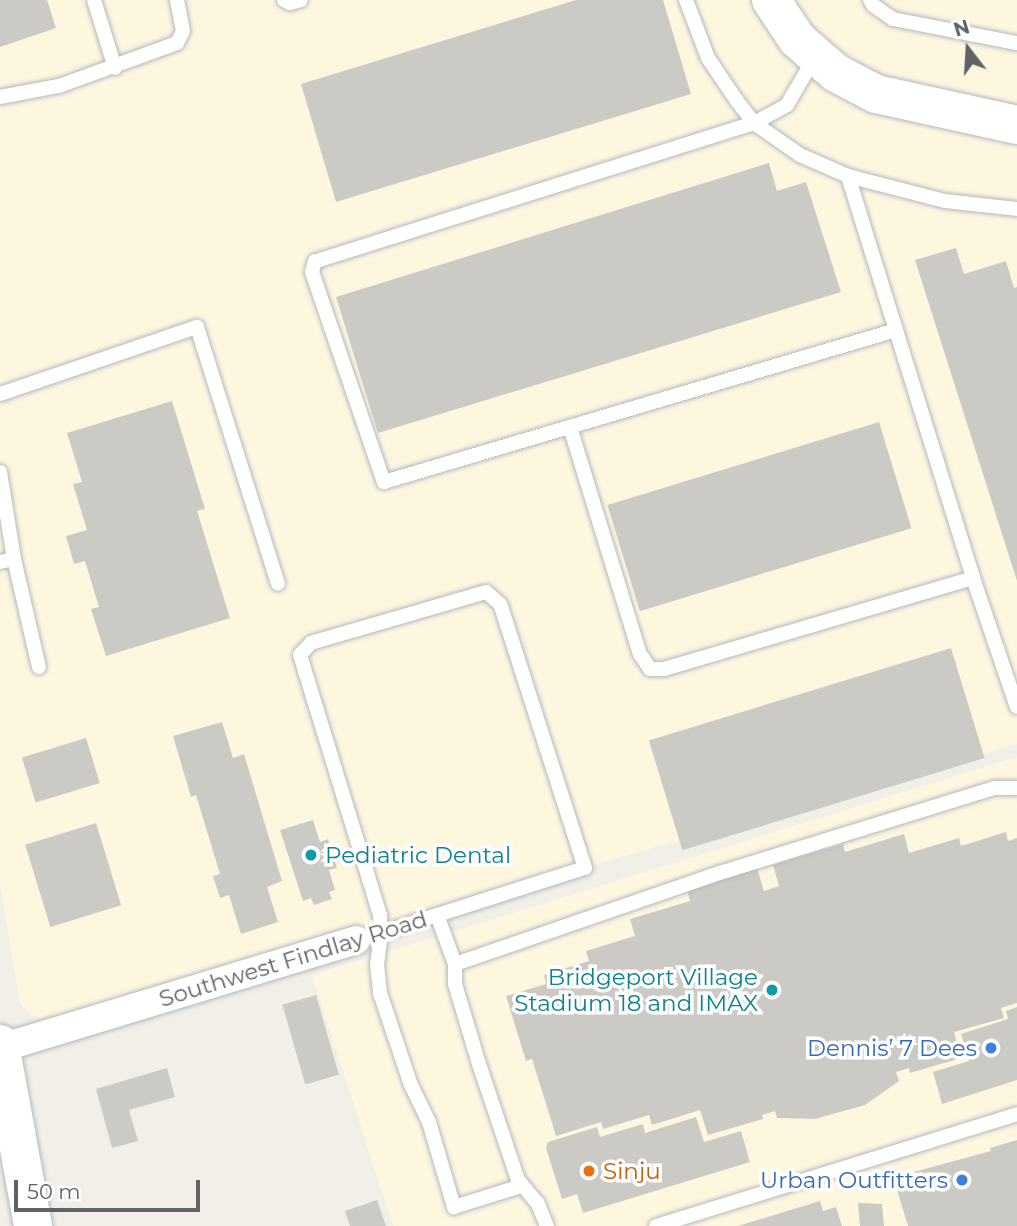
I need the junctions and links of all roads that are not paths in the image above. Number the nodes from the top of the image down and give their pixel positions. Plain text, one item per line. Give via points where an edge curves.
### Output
1 (94, 0) edge
2 (177, 0) edge
3 (284, 0) edge
4 (301, 0) edge
5 (686, 0) edge
6 (771, 0) edge
7 (870, 0) edge
8 (1017, 43) edge
9 (816, 56) junction
10 (115, 68) junction
11 (0, 97) edge
12 (754, 123) junction
13 (1017, 125) edge
14 (848, 176) junction
15 (1017, 209) edge
16 (896, 330) junction
17 (0, 394) edge
18 (570, 427) junction
19 (0, 472) edge
20 (7, 561) edge
21 (973, 578) junction
22 (278, 584) dead end
23 (39, 667) dead end
24 (1017, 707) edge
25 (1017, 788) edge
26 (437, 915) junction
27 (368, 936) junction
28 (455, 964) junction
29 (0, 1046) edge
30 (1017, 1114) edge
31 (521, 1186) junction
32 (33, 1226) edge
33 (547, 1226) edge
34 (656, 1226) edge

1 - 10 lane
2 - 10 lane via 183,31 177,43
3 - 4 lane
5 - 12 lane via 708,58
6 - 9 main road via 797,39
7 - 8 lane via 893,19
9 - 12 lane via 787,106
9 - 13 main road via 836,73 876,94
10 - 11 lane via 59,86
12 - 14 lane via 800,155
12 - 18 lane via 312,265 384,482
14 - 15 lane via 945,201
14 - 16 lane
16 - 18 lane
16 - 21 lane
17 - 22 lane via 197,327
18 - 21 lane via 640,654 650,669 664,669
19 - 20 lane
20 - 23 lane
21 - 24 lane
25 - 28 lane via 995,788 723,872
26 - 27 lane, Southwest Findlay Road
26 - 27 lane, Southwest Findlay Road via 584,869 500,604 486,592 311,643 300,656 380,915
26 - 28 lane
27 - 29 street, Southwest Findlay Road
27 - 31 lane via 380,993 411,1085 429,1122 454,1207
28 - 31 lane via 455,984
29 - 32 main road
30 - 34 lane
31 - 33 lane via 538,1204

